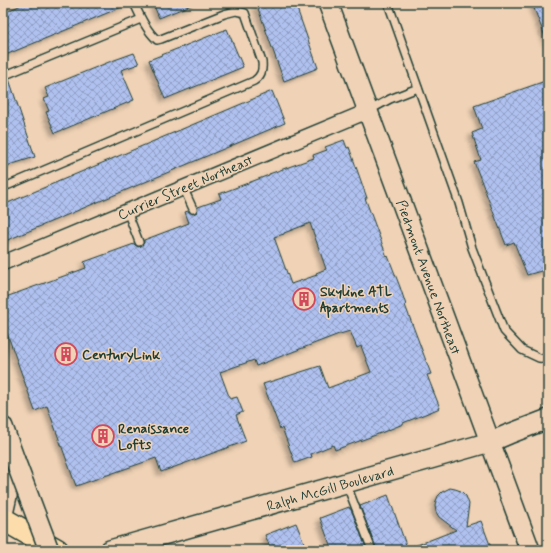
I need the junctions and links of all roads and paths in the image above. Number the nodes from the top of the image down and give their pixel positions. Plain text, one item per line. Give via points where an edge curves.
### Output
1 (134, 3) edge
2 (328, 3) edge
3 (388, 3) edge
4 (141, 19) junction
5 (3, 76) edge
6 (418, 88) junction
7 (368, 111) junction
8 (3, 186) edge
9 (183, 187) junction
10 (193, 209) dead end
11 (127, 211) junction
12 (139, 242) dead end
13 (3, 263) edge
14 (548, 359) edge
15 (548, 419) edge
16 (3, 427) edge
17 (490, 442) junction
18 (15, 460) junction
19 (346, 483) junction
20 (3, 514) edge
21 (3, 519) edge
22 (49, 550) edge
23 (57, 550) edge
24 (110, 550) edge
25 (372, 550) edge
26 (530, 550) edge

1 - 4 lane
2 - 7 main road, Piedmont Avenue Northeast
3 - 6 lane
4 - 5 lane
4 - 8 lane via 153,36 161,40 224,14 236,11 245,13 262,62 261,73 254,81
6 - 7 lane
6 - 14 lane via 459,203 472,248 504,331 522,350
7 - 9 street, Currier Street Northeast
7 - 17 main road, Piedmont Avenue Northeast
9 - 10 lane
9 - 11 street, Currier Street Northeast
11 - 12 lane
11 - 13 street, Currier Street Northeast
15 - 17 main road, Ralph McGill Boulevard
16 - 18 main road
17 - 19 main road, Ralph McGill Boulevard
17 - 26 main road, Piedmont Avenue Northeast
18 - 20 main road
18 - 22 main road, bridge
19 - 24 main road, Ralph McGill Boulevard
19 - 25 lane
21 - 23 highway

